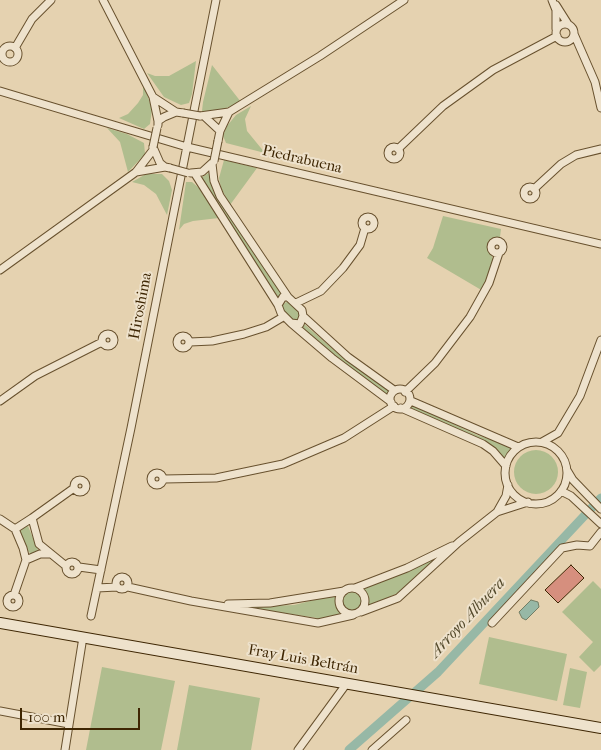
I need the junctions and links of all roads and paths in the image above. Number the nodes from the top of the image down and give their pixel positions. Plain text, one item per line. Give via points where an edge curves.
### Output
1 (51, 0) edge
2 (103, 0) edge
3 (216, 0) edge
4 (404, 0) edge
5 (552, 0) edge
6 (568, 24) junction
7 (556, 33) junction
8 (574, 34) junction
9 (566, 43) junction
10 (15, 48) dead end
11 (585, 56) junction
12 (598, 81) edge
13 (0, 91) edge
14 (153, 97) junction
15 (601, 108) edge
16 (229, 112) junction
17 (180, 113) junction
18 (202, 117) junction
19 (158, 125) junction
20 (220, 131) junction
21 (187, 147) junction
22 (153, 148) junction
23 (398, 149) dead end
24 (601, 149) edge
25 (213, 162) junction
26 (168, 168) junction
27 (136, 172) junction
28 (192, 173) junction
29 (534, 188) dead end
30 (364, 228) dead end
31 (601, 244) edge
32 (499, 253) dead end
33 (0, 270) edge
34 (288, 297) junction
35 (296, 303) junction
36 (278, 305) junction
37 (303, 316) junction
38 (283, 317) junction
39 (291, 323) junction
40 (601, 340) edge
41 (102, 342) dead end
42 (190, 342) dead end
43 (394, 390) junction
44 (406, 392) junction
45 (0, 401) edge
46 (411, 401) junction
47 (395, 405) junction
48 (558, 432) junction
49 (542, 442) junction
50 (518, 447) junction
51 (558, 451) junction
52 (506, 466) junction
53 (567, 470) junction
54 (164, 479) dead end
55 (508, 485) junction
56 (74, 488) dead end
57 (562, 491) junction
58 (528, 502) junction
59 (601, 509) edge
60 (497, 512) junction
61 (32, 518) junction
62 (0, 519) edge
63 (601, 524) edge
64 (15, 529) junction
65 (601, 532) edge
66 (459, 542) junction
67 (51, 554) junction
68 (26, 560) junction
69 (101, 570) junction
70 (97, 588) junction
71 (355, 588) junction
72 (344, 591) junction
73 (14, 595) dead end
74 (215, 605) junction
75 (361, 612) junction
76 (353, 615) junction
77 (91, 616) dead end
78 (0, 623) edge
79 (492, 623) dead end
80 (83, 637) junction
81 (347, 684) junction
82 (0, 711) edge
83 (406, 720) dead end
84 (68, 724) junction
85 (601, 728) edge
86 (64, 750) edge
87 (298, 750) edge
88 (372, 750) edge

1 - 10 street via 32,19
2 - 14 street
3 - 21 street, Hiroshima
4 - 16 street
5 - 6 street
5 - 7 street via 556,10
6 - 7 street via 558,24
6 - 8 street
7 - 9 street
7 - 23 street via 512,58 443,106
8 - 9 street via 571,42
8 - 11 street
9 - 11 street
11 - 12 street
12 - 15 street
13 - 21 street, Piedrabuena
14 - 17 street
14 - 19 street
16 - 18 street
16 - 20 street
17 - 18 street, bridge
17 - 19 street
18 - 20 street
19 - 22 street, bridge
20 - 25 street, bridge
21 - 31 street, Piedrabuena
21 - 69 street, Hiroshima
22 - 26 street
22 - 27 street
24 - 29 street via 561,164
25 - 28 street via 206,170
25 - 34 street via 214,180 220,196
26 - 27 street
26 - 28 street, bridge
27 - 33 street
28 - 36 street
30 - 35 street via 360,245 343,268 321,291
32 - 44 street via 489,283 470,317 435,363
34 - 35 street
34 - 36 street via 283,297
35 - 37 street
36 - 38 street
37 - 39 street via 300,324
37 - 43 street via 348,357
38 - 39 street
38 - 42 street via 244,334
39 - 47 street
40 - 48 street via 580,396
41 - 45 street via 35,376
43 - 44 street
43 - 47 street via 391,393
44 - 46 street
46 - 47 street via 409,406
46 - 50 street
47 - 52 street via 483,444 494,451
47 - 54 street via 344,438 282,464 216,478
48 - 49 street
48 - 51 street
49 - 50 street
49 - 51 street
50 - 52 street via 508,458
51 - 53 street
52 - 55 street
53 - 57 street
53 - 59 street
55 - 58 street via 515,496
55 - 60 street
56 - 61 street
57 - 58 street via 545,503
57 - 63 street
58 - 60 street
60 - 66 street
61 - 64 street
61 - 67 street via 39,544
62 - 64 street
64 - 68 street
65 - 79 street via 590,546 562,548
66 - 71 street via 407,568
66 - 75 street via 403,595
67 - 68 street via 40,554
67 - 69 street via 66,566 70,574 76,573 78,567
68 - 73 street
69 - 70 street, Hiroshima
70 - 74 street via 117,587 123,590 128,586
70 - 77 street, Hiroshima
71 - 72 street
71 - 75 street via 364,596 365,605
72 - 74 street via 270,603
72 - 76 street via 339,605 344,612
74 - 76 street via 318,622
75 - 76 street
78 - 80 street, Fray Luis Beltrán
80 - 81 street, Fray Luis Beltrán
80 - 84 street
81 - 85 street, Fray Luis Beltrán
81 - 87 street
82 - 84 street
83 - 88 street
84 - 86 street

